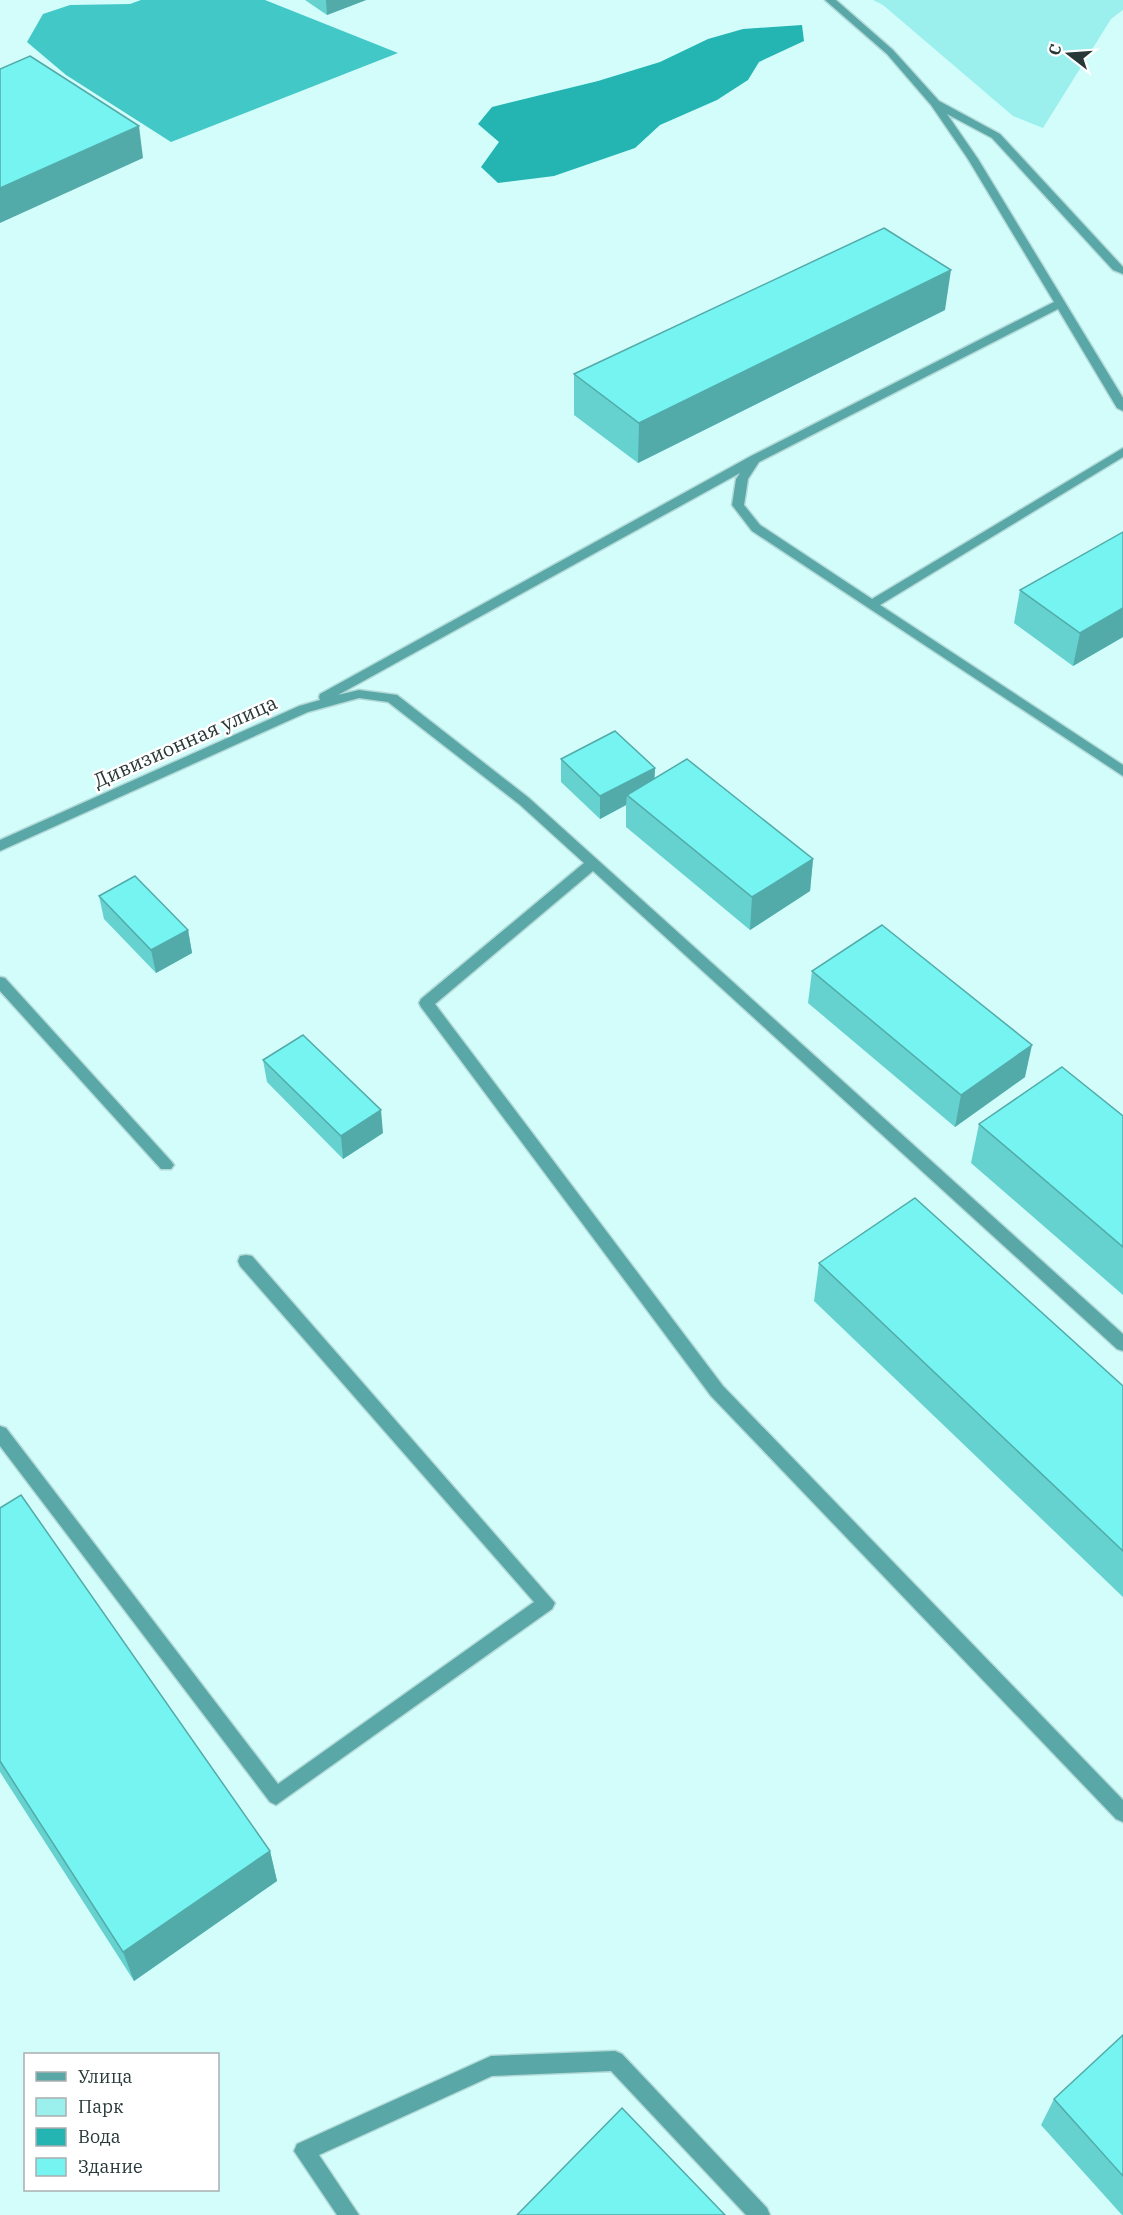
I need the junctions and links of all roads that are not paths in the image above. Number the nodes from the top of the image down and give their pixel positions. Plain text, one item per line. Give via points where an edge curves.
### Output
1 (830, 0) edge
2 (935, 103) junction
3 (1121, 272) edge
4 (1060, 303) junction
5 (1123, 408) edge
6 (1123, 452) edge
7 (755, 459) junction
8 (872, 604) junction
9 (304, 709) junction
10 (1123, 771) edge
11 (0, 846) edge
12 (592, 864) junction
13 (0, 982) edge
14 (166, 1165) dead end
15 (246, 1261) dead end
16 (1123, 1344) edge
17 (0, 1433) edge
18 (1123, 1813) edge
19 (349, 2215) edge
20 (760, 2215) edge

1 - 2 street via 890,52
2 - 3 street via 996,136
2 - 4 street
4 - 5 street
4 - 7 street
6 - 8 street
7 - 8 street via 742,479 738,505 756,528
7 - 9 street
8 - 10 street
9 - 11 street, Дивизионная улица
9 - 12 street, Дивизионная улица via 359,694 392,698 524,801
12 - 16 street via 716,972
12 - 18 street via 426,1003 717,1391
13 - 14 street
15 - 17 street via 546,1603 276,1796
19 - 20 street via 304,2151 491,2066 615,2061

